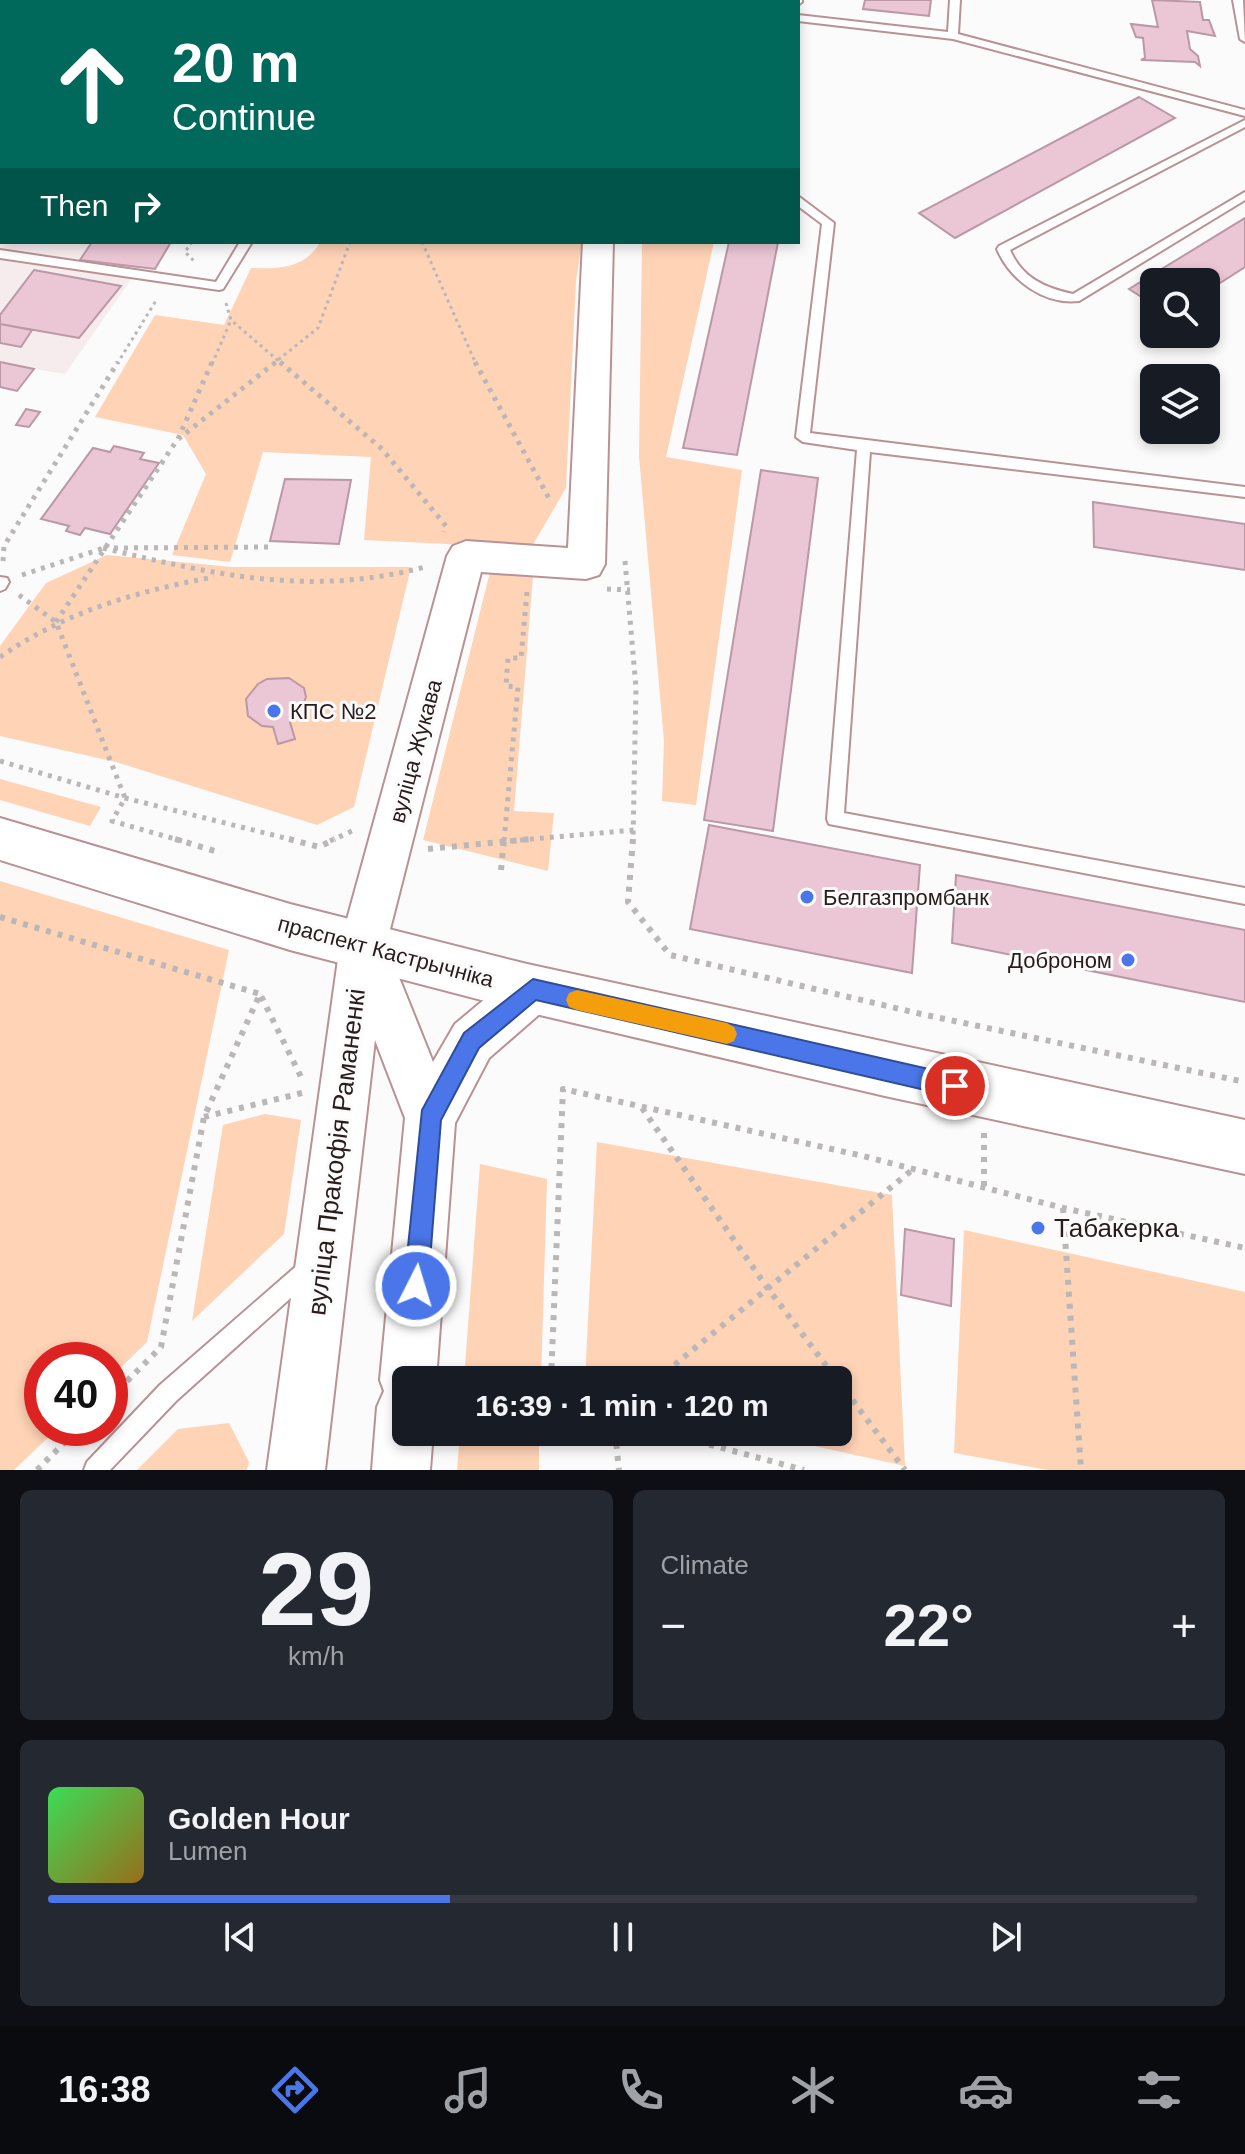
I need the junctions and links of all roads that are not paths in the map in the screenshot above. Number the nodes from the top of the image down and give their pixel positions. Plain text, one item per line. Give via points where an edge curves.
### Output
1 (955, 0) edge
2 (1238, 0) edge
3 (800, 18) edge
4 (953, 36) junction
5 (1245, 39) edge
6 (1245, 113) edge
7 (1245, 123) edge
8 (1245, 195) edge
9 (800, 202) edge
10 (245, 244) edge
11 (598, 244) edge
12 (0, 254) edge
13 (864, 446) junction
14 (1245, 492) edge
15 (0, 839) edge
16 (1245, 896) edge
17 (363, 945) junction
18 (533, 989) junction
19 (430, 1118) junction
20 (1245, 1147) edge
21 (324, 1255) junction
22 (409, 1366) edge
23 (403, 1446) edge
24 (95, 1470) edge
25 (296, 1470) edge
26 (401, 1470) edge

1 - 4 lane
2 - 5 lane
3 - 4 lane
4 - 6 lane
7 - 8 lane via 1003,249 1009,268 1046,293 1075,298
9 - 13 lane via 828,223 803,437
10 - 12 lane via 219,286
11 - 17 street, вуліца Жукава via 593,577 454,547
13 - 14 lane
13 - 16 lane via 835,819
15 - 17 main road, праспект Кастрычніка
17 - 18 main road, праспект Кастрычніка
17 - 19 street, вуліца Пракофія Раманенкі
17 - 21 street, вуліца Пракофія Раманенкі
18 - 19 street via 472,1041
18 - 20 main road, праспект Кастрычніка
19 - 22 street, вуліца Пракофія Раманенкі
21 - 24 lane via 168,1393
21 - 25 street, вуліца Пракофія Раманенкі
23 - 26 street

